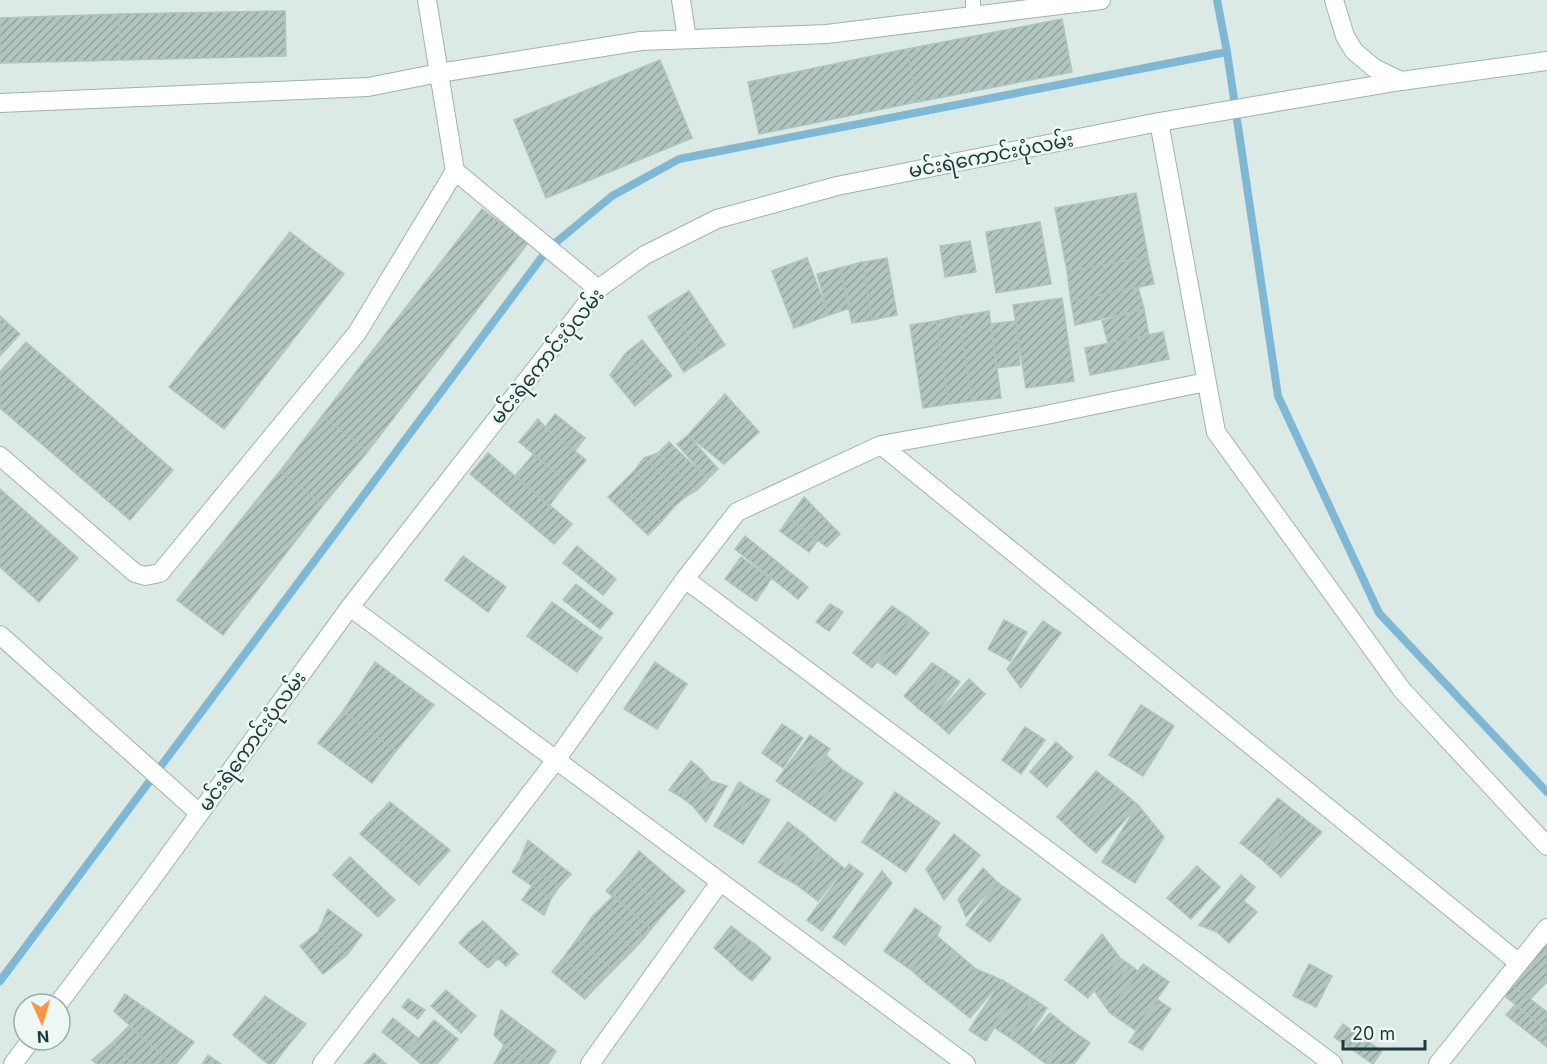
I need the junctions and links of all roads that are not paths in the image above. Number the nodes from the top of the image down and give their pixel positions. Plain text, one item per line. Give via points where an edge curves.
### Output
1 (427, 0) edge
2 (681, 0) edge
3 (1101, 0) edge
4 (1334, 0) edge
5 (1066, 2) edge
6 (973, 8) edge
7 (687, 39) junction
8 (1547, 61) edge
9 (439, 73) junction
10 (1401, 81) junction
11 (0, 103) edge
12 (1159, 122) junction
13 (455, 171) junction
14 (598, 289) junction
15 (1206, 382) junction
16 (881, 445) junction
17 (0, 456) edge
18 (685, 579) junction
19 (350, 607) junction
20 (0, 635) edge
21 (556, 760) junction
22 (199, 813) junction
23 (1547, 846) edge
24 (720, 882) junction
25 (1547, 928) edge
26 (1519, 963) junction
27 (67, 992) edge
28 (592, 1063) edge
29 (322, 1064) edge
30 (966, 1064) edge
31 (1333, 1064) edge
32 (1438, 1064) edge

1 - 9 street
2 - 7 street
3 - 5 street
4 - 10 street via 1354,51 1374,68
5 - 6 street
6 - 7 street via 827,34
7 - 9 street via 641,41
8 - 10 street, မင်းရဲကောင်းပုံလမ်း
9 - 11 street via 368,87
9 - 13 street
10 - 12 street, မင်းရဲကောင်းပုံလမ်း
12 - 14 street, မင်းရဲကောင်းပုံလမ်း via 837,186 717,219 645,255
12 - 15 street
13 - 14 street
13 - 17 street via 357,333 160,573 135,573
14 - 19 street, မင်းရဲကောင်းပုံလမ်း
15 - 16 street
15 - 23 street via 1216,432 1402,690
16 - 18 street via 737,512
16 - 26 street
18 - 21 street
18 - 31 street
19 - 21 street
19 - 22 street, မင်းရဲကောင်းပုံလမ်း
20 - 22 street
21 - 24 street
21 - 29 street
22 - 27 street, မင်းရဲကောင်းပုံလမ်း
24 - 28 street
24 - 30 street
25 - 26 street
26 - 32 street

